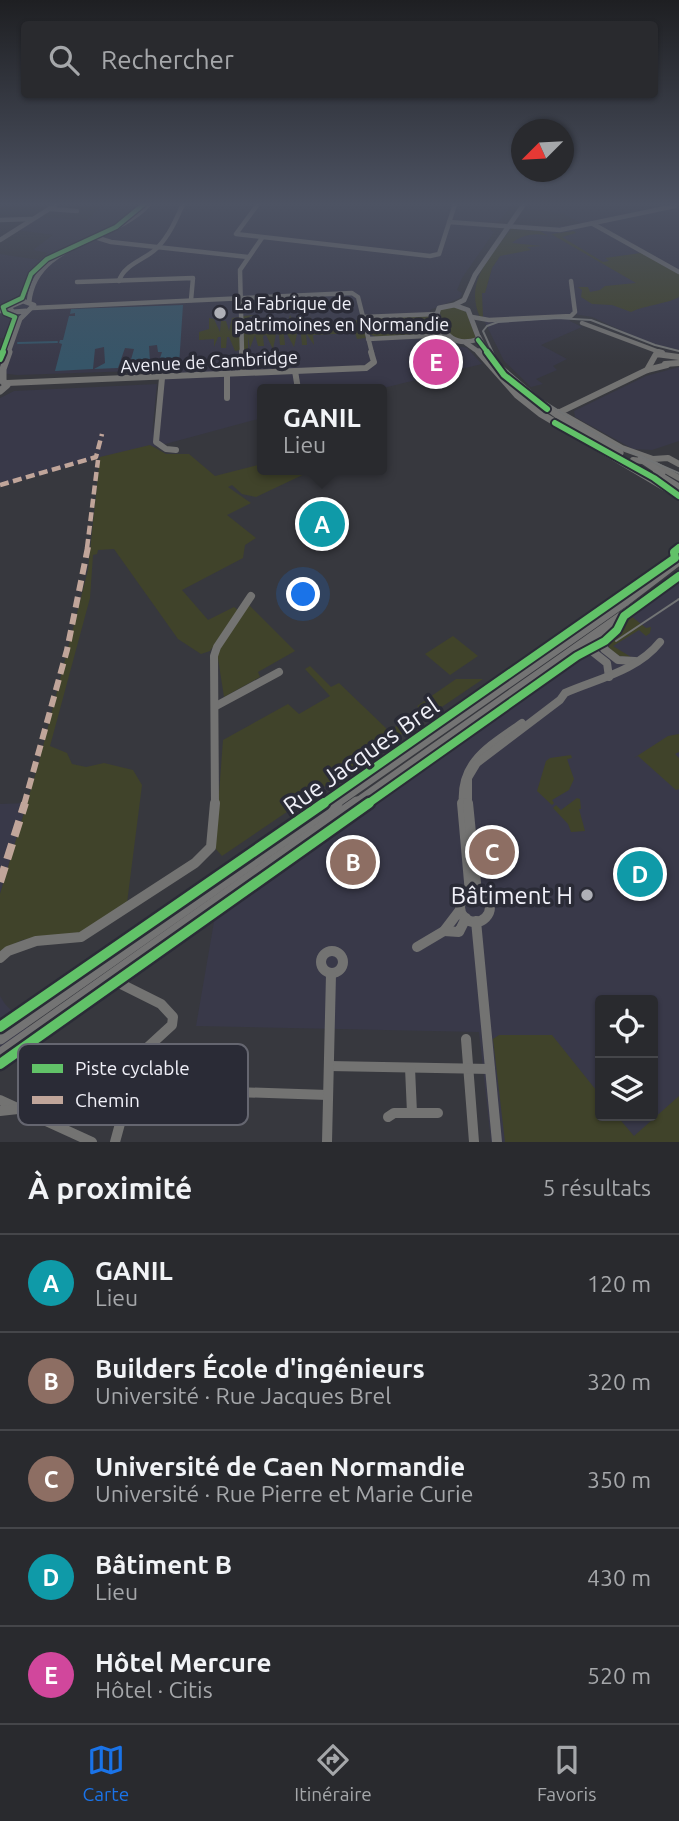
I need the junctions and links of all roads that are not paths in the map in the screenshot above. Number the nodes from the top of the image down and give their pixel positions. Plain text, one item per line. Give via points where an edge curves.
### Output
1 (58, 257) edge
2 (147, 257) edge
3 (248, 257) edge
4 (488, 257) edge
5 (653, 257) edge
6 (679, 272) edge
7 (119, 281) junction
8 (571, 281) dead end
9 (76, 282) dead end
10 (471, 285) junction
11 (240, 298) junction
12 (191, 300) junction
13 (31, 305) junction
14 (454, 305) junction
15 (468, 310) junction
16 (0, 311) edge
17 (14, 312) junction
18 (437, 314) junction
19 (363, 317) junction
20 (472, 317) junction
21 (485, 320) junction
22 (582, 323) dead end
23 (476, 326) junction
24 (445, 335) junction
25 (368, 339) junction
26 (478, 339) junction
27 (464, 344) junction
28 (643, 347) junction
29 (662, 353) junction
30 (676, 357) edge
31 (654, 358) junction
32 (673, 364) edge
33 (647, 370) junction
34 (295, 371) junction
35 (243, 373) junction
36 (227, 374) junction
37 (162, 377) junction
38 (3, 381) edge
39 (297, 384) edge
40 (227, 398) dead end
41 (553, 415) junction
42 (176, 450) dead end
43 (637, 459) junction
44 (652, 461) junction
45 (679, 464) edge
46 (678, 484) edge
47 (679, 496) edge
48 (679, 560) edge
49 (679, 576) edge
50 (251, 596) dead end
51 (618, 620) junction
52 (589, 625) junction
53 (660, 642) dead end
54 (583, 644) junction
55 (635, 661) junction
56 (279, 671) dead end
57 (609, 677) junction
58 (216, 706) junction
59 (473, 893) junction
60 (467, 916) junction
61 (444, 931) junction
62 (417, 947) dead end
63 (0, 958) edge
64 (331, 974) dead end
65 (115, 979) junction
66 (0, 1038) edge
67 (466, 1039) dead end
68 (151, 1044) edge
69 (0, 1055) edge
70 (329, 1066) junction
71 (410, 1068) junction
72 (469, 1069) junction
73 (490, 1069) junction
74 (248, 1092) edge
75 (328, 1095) junction
76 (412, 1113) junction
77 (438, 1114) dead end
78 (388, 1117) dead end
79 (54, 1125) edge
80 (120, 1125) edge
81 (92, 1142) edge
82 (115, 1142) edge
83 (327, 1142) edge
84 (474, 1142) edge
85 (497, 1142) edge

1 - 13 main road via 38,272
2 - 7 street via 128,266
3 - 11 street via 240,270
4 - 10 main road
5 - 6 street
7 - 9 street
7 - 12 street via 193,278
8 - 21 street via 575,312 571,316
10 - 14 main road via 463,301
10 - 15 main road
11 - 12 street
11 - 19 street via 352,293 358,297
11 - 35 street
12 - 13 street
13 - 17 main road
13 - 17 main road via 21,302
14 - 15 main road
14 - 18 main road via 440,307
15 - 20 main road
16 - 17 street
17 - 38 main road
18 - 19 street
18 - 24 main road
19 - 25 street
20 - 21 street
20 - 23 main road
21 - 23 street
22 - 28 street
23 - 26 main road
24 - 25 street
24 - 27 main road
25 - 34 street, Avenue de Cambridge via 374,362 370,366
26 - 27 main road
26 - 41 main road via 508,380
27 - 41 main road via 476,349 512,390
28 - 29 street
28 - 31 street
29 - 30 street
29 - 31 street
30 - 32 street
31 - 32 street
31 - 33 street
32 - 33 street
33 - 41 street
34 - 35 street, Avenue de Cambridge
34 - 39 street
35 - 36 street, Avenue de Cambridge
36 - 37 street, Avenue de Cambridge
36 - 40 street
37 - 38 street, Avenue de Cambridge via 19,385
37 - 42 street via 156,442
41 - 43 main road
41 - 44 street
41 - 47 main road
43 - 44 street
43 - 46 main road
44 - 45 street via 662,457
44 - 46 street
48 - 52 main road, Rue Jacques Brel
49 - 51 main road, Rue Jacques Brel
50 - 58 street via 214,656
51 - 54 main road, Rue Jacques Brel
51 - 55 street via 604,639 604,649 618,660
52 - 54 main road
52 - 66 main road, Rue Jacques Brel
53 - 55 street
54 - 57 street via 607,663
54 - 65 main road, Rue Jacques Brel
55 - 57 street
56 - 58 street
57 - 59 street via 561,698 477,763 466,788
58 - 63 street via 211,847 195,863 81,937 36,941
59 - 60 street via 460,900
59 - 60 street via 487,900 490,908 485,919
60 - 61 street
60 - 61 street via 459,932
60 - 73 street
61 - 62 street
64 - 70 street
65 - 68 street via 161,1004 173,1017 172,1025
65 - 69 main road, Rue Jacques Brel
67 - 72 street
70 - 71 street
70 - 75 street
71 - 72 street
71 - 76 street
72 - 73 street
72 - 84 street
73 - 85 street
74 - 75 street
75 - 83 street
76 - 77 street
76 - 78 street
79 - 81 street
80 - 82 street

